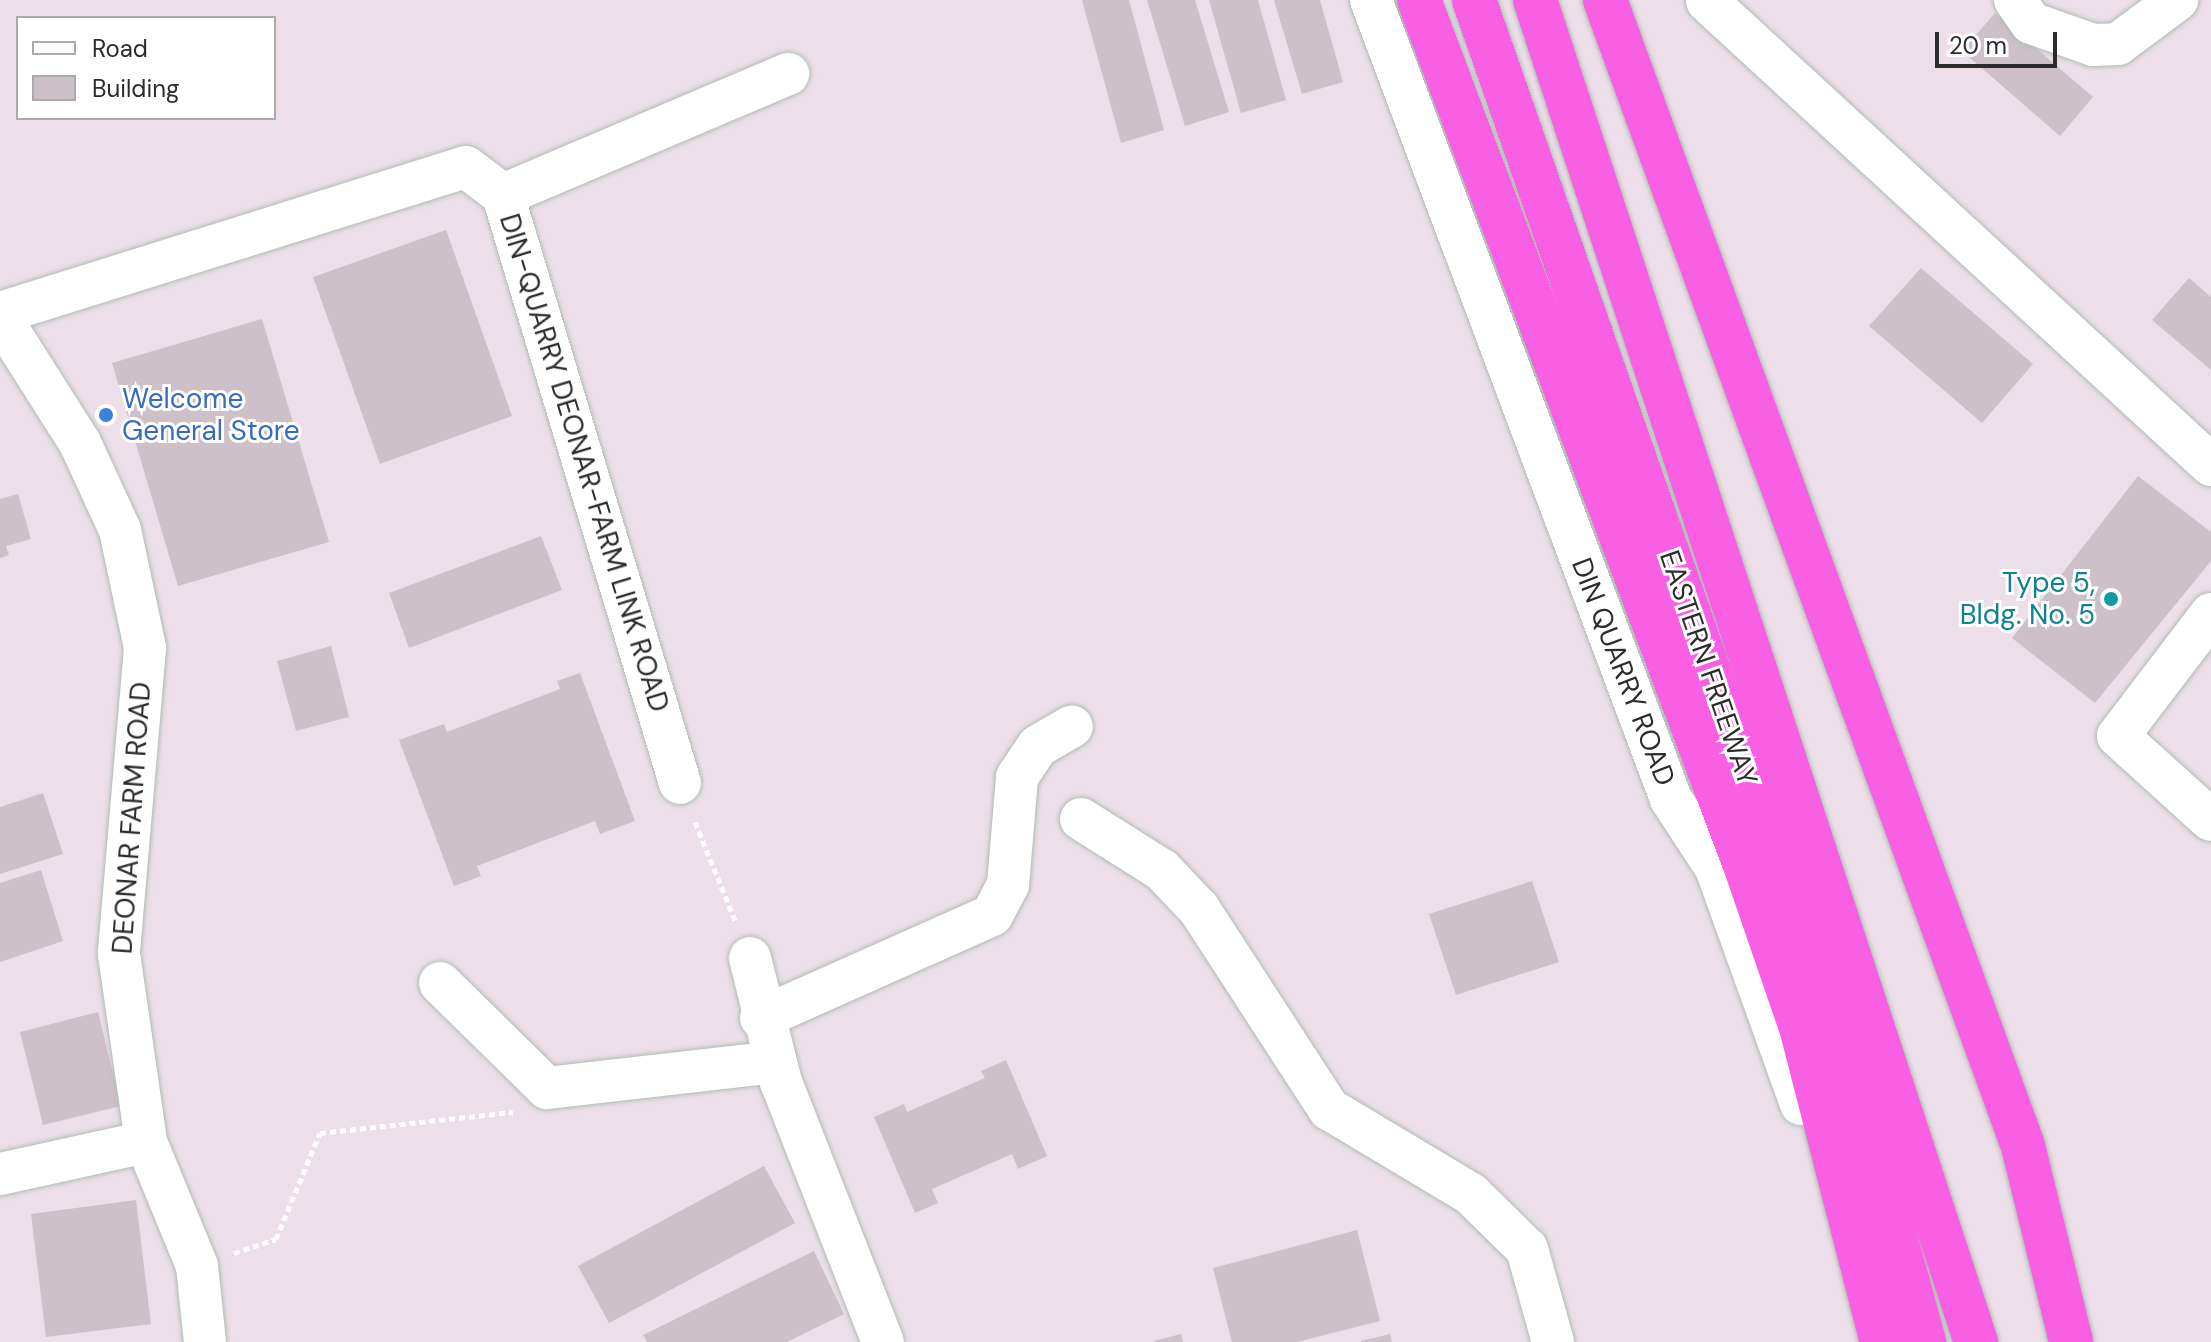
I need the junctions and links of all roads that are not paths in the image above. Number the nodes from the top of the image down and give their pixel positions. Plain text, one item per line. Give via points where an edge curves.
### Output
1 (1371, 0) edge
2 (1419, 0) edge
3 (1474, 0) edge
4 (1535, 0) edge
5 (1605, 0) edge
6 (2015, 0) edge
7 (2177, 0) edge
8 (1707, 1) edge
9 (788, 74) dead end
10 (503, 195) junction
11 (0, 315) edge
12 (2211, 465) edge
13 (2211, 614) edge
14 (1072, 726) dead end
15 (680, 783) road end
16 (1081, 819) dead end
17 (2211, 820) edge
18 (750, 958) road end
19 (440, 983) dead end
20 (761, 1018) junction
21 (774, 1062) junction
22 (146, 1142) junction
23 (0, 1174) edge
24 (205, 1342) edge
25 (883, 1342) edge
26 (1553, 1342) edge
27 (1870, 1342) edge
28 (1882, 1342) edge
29 (1924, 1342) edge
30 (1976, 1342) edge
31 (2071, 1342) edge

1 - 27 street, DIN QUARRY ROAD via 1671,799 1716,868 1764,986
2 - 28 highway via 1802,1031
3 - 29 highway, EASTERN FREEWAY via 1852,1080
4 - 30 highway, EASTERN FREEWAY
5 - 31 highway via 2023,1146
6 - 7 street via 2031,23 2093,45 2118,44
8 - 12 street
9 - 10 street
10 - 11 street, DIN-QUARRY DEONAR-FARM LINK ROAD via 466,167
10 - 15 street, DIN-QUARRY DEONAR-FARM LINK ROAD
11 - 22 street, DEONAR FARM ROAD via 80,443 120,530 145,648 119,954
13 - 17 street via 2118,736
14 - 20 street via 1038,746 1017,777 1008,885 992,915
16 - 26 street via 1162,870 1199,909 1329,1109 1471,1194 1527,1249
18 - 20 street
19 - 21 street via 547,1088
20 - 21 street
21 - 25 street
22 - 23 street
22 - 24 street, DEONAR FARM ROAD via 197,1266

